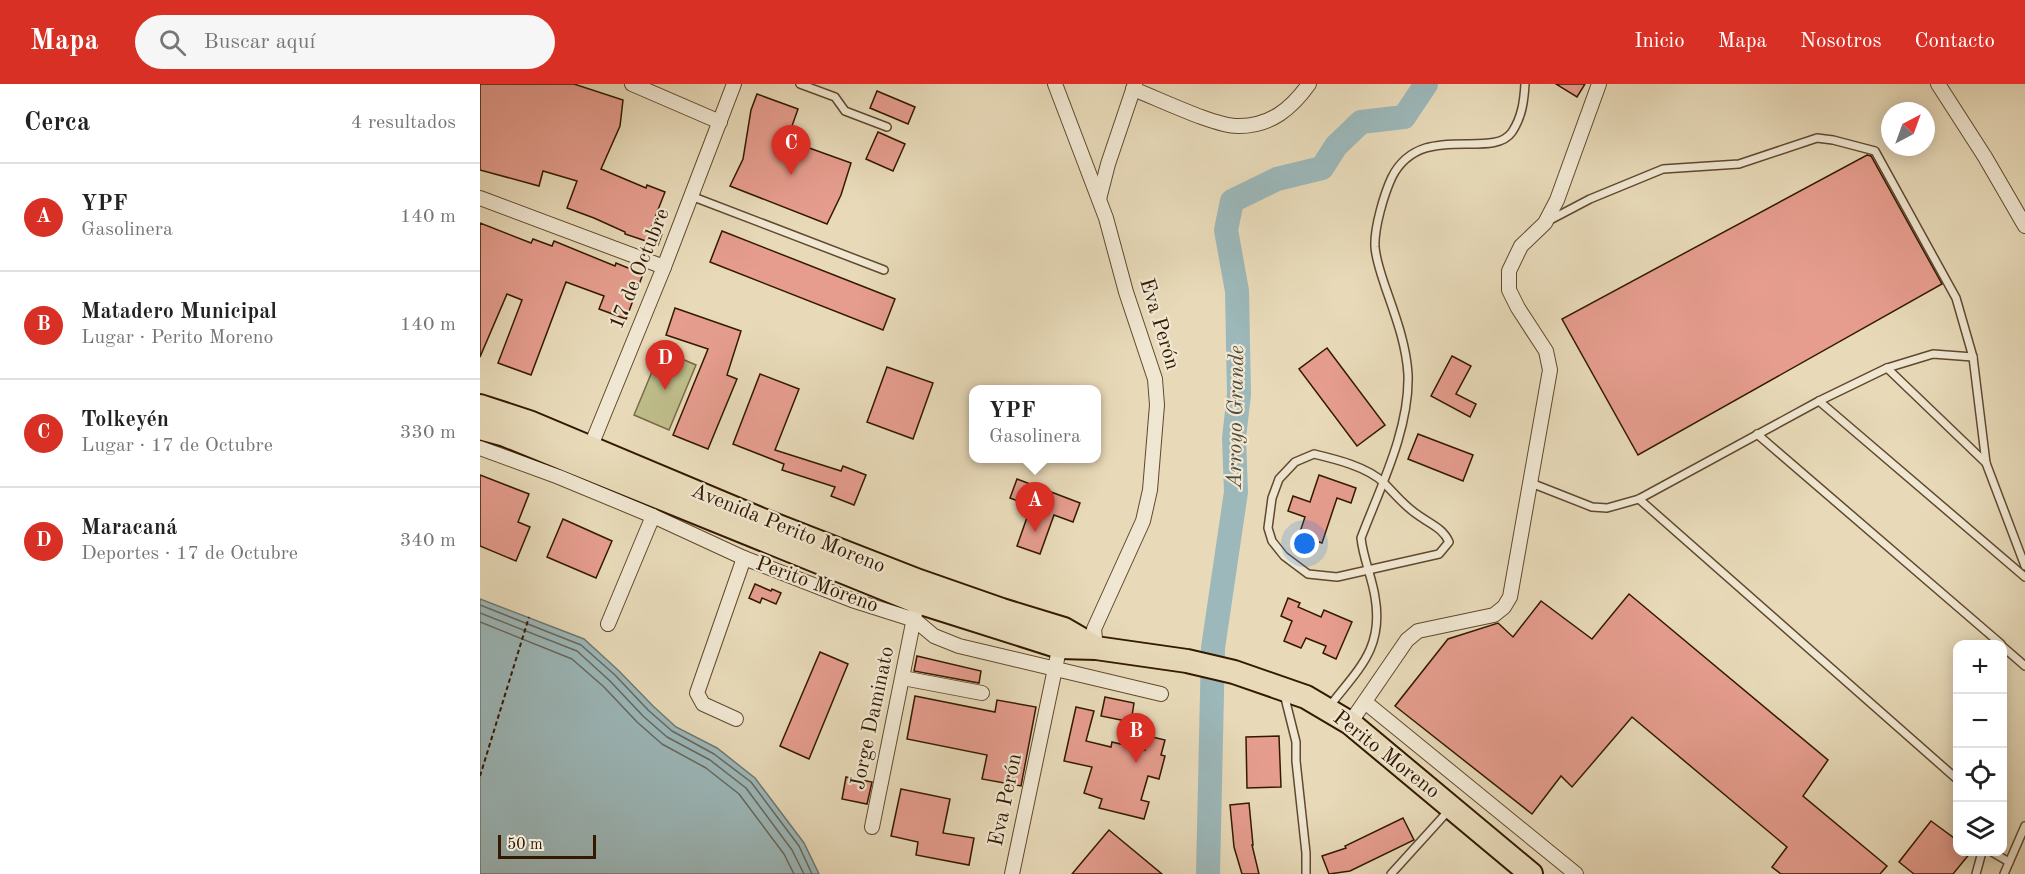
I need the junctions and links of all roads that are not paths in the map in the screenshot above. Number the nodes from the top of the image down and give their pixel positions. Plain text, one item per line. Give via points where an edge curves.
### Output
1 (632, 84) edge
2 (734, 84) edge
3 (800, 84) edge
4 (1055, 84) edge
5 (1309, 84) edge
6 (1525, 84) edge
7 (1599, 84) edge
8 (1938, 84) edge
9 (1134, 86) edge
10 (720, 122) junction
11 (887, 127) dead end
12 (692, 196) junction
13 (480, 198) edge
14 (1099, 199) junction
15 (1545, 223) junction
16 (2025, 226) edge
17 (664, 267) junction
18 (884, 270) dead end
19 (1973, 357) junction
20 (1887, 368) junction
21 (1819, 401) junction
22 (480, 406) edge
23 (480, 428) edge
24 (1757, 434) junction
25 (480, 448) edge
26 (586, 459) junction
27 (1986, 463) junction
28 (1382, 481) junction
29 (1531, 483) junction
30 (1639, 499) junction
31 (653, 516) junction
32 (744, 558) junction
33 (2025, 567) edge
34 (1368, 569) junction
35 (2025, 577) edge
36 (916, 601) junction
37 (608, 624) dead end
38 (1062, 638) junction
39 (1996, 640) edge
40 (1096, 648) junction
41 (2007, 650) edge
42 (1187, 661) joint
43 (2025, 666) edge
44 (1055, 670) junction
45 (903, 678) junction
46 (1283, 688) junction
47 (982, 693) dead end
48 (1161, 694) dead end
49 (1365, 702) junction
50 (1327, 709) junction
51 (736, 718) dead end
52 (1350, 723) junction
53 (1953, 776) edge
54 (1452, 808) junction
55 (2025, 826) edge
56 (872, 827) dead end
57 (1981, 856) edge
58 (1999, 856) edge
59 (2009, 862) junction
60 (1012, 874) edge
61 (1306, 874) edge
62 (1391, 874) edge
63 (1531, 874) edge
64 (1576, 874) edge
65 (1976, 874) edge
66 (2004, 874) edge

1 - 10 street
2 - 10 street, 17 de Octubre
3 - 11 lane via 835,97 845,111
4 - 14 street, Eva Perón
5 - 9 street via 1280,114 1239,127
6 - 28 lane via 1522,109 1512,133 1502,141 1487,145 1438,144 1404,161 1392,177 1379,214 1375,246 1405,345 1408,376 1404,416
7 - 15 street
8 - 16 street
9 - 14 street
10 - 12 street, 17 de Octubre
12 - 17 street, 17 de Octubre
12 - 18 lane
13 - 17 street
14 - 40 street, Eva Perón via 1155,380 1157,405 1150,490 1143,521 1094,629
15 - 19 lane via 1590,199 1663,169 1739,164 1817,138 1875,151 1956,297
15 - 29 street via 1521,246 1509,271 1509,290 1546,351 1550,370
17 - 26 street, 17 de Octubre
19 - 20 lane via 1933,354
19 - 27 lane
20 - 21 lane
20 - 27 lane
21 - 24 lane
21 - 35 lane
22 - 26 main road, Avenida Perito Moreno via 529,422
23 - 26 main road, Avenida Perito Moreno
24 - 30 lane
24 - 39 lane
25 - 31 street, Perito Moreno
26 - 36 main road, Avenida Perito Moreno
27 - 33 lane
28 - 34 lane via 1361,538
28 - 34 lane via 1410,510 1444,532 1449,542 1440,554
28 - 34 lane via 1344,461 1314,454 1295,462 1279,478 1272,498 1268,528 1272,541 1308,574 1337,577
29 - 30 lane via 1592,507 1607,508
29 - 49 street via 1510,597 1504,607 1494,615 1414,634
30 - 53 lane
31 - 32 street, Perito Moreno
31 - 37 street
32 - 36 street, Perito Moreno via 852,600
32 - 51 street via 698,693 703,704
34 - 50 lane via 1378,624 1374,642
36 - 38 main road, Avenida Perito Moreno via 1002,610
36 - 44 street, Perito Moreno via 934,636 958,646
36 - 45 street, Jorge Daminato
38 - 40 main road, Avenida Perito Moreno
38 - 44 street, Eva Perón
40 - 42 main road, Avenida Perito Moreno
41 - 43 lane
42 - 46 main road, Perito Moreno
44 - 48 street, Perito Moreno
44 - 60 street, Eva Perón
45 - 47 street
45 - 56 street, Jorge Daminato
46 - 50 main road, Perito Moreno
46 - 61 lane via 1296,742
49 - 52 street
49 - 64 street
50 - 52 main road, Perito Moreno
52 - 54 main road, Perito Moreno
54 - 62 lane
54 - 63 main road, Perito Moreno
55 - 59 lane
57 - 65 lane
58 - 59 lane
59 - 66 lane

